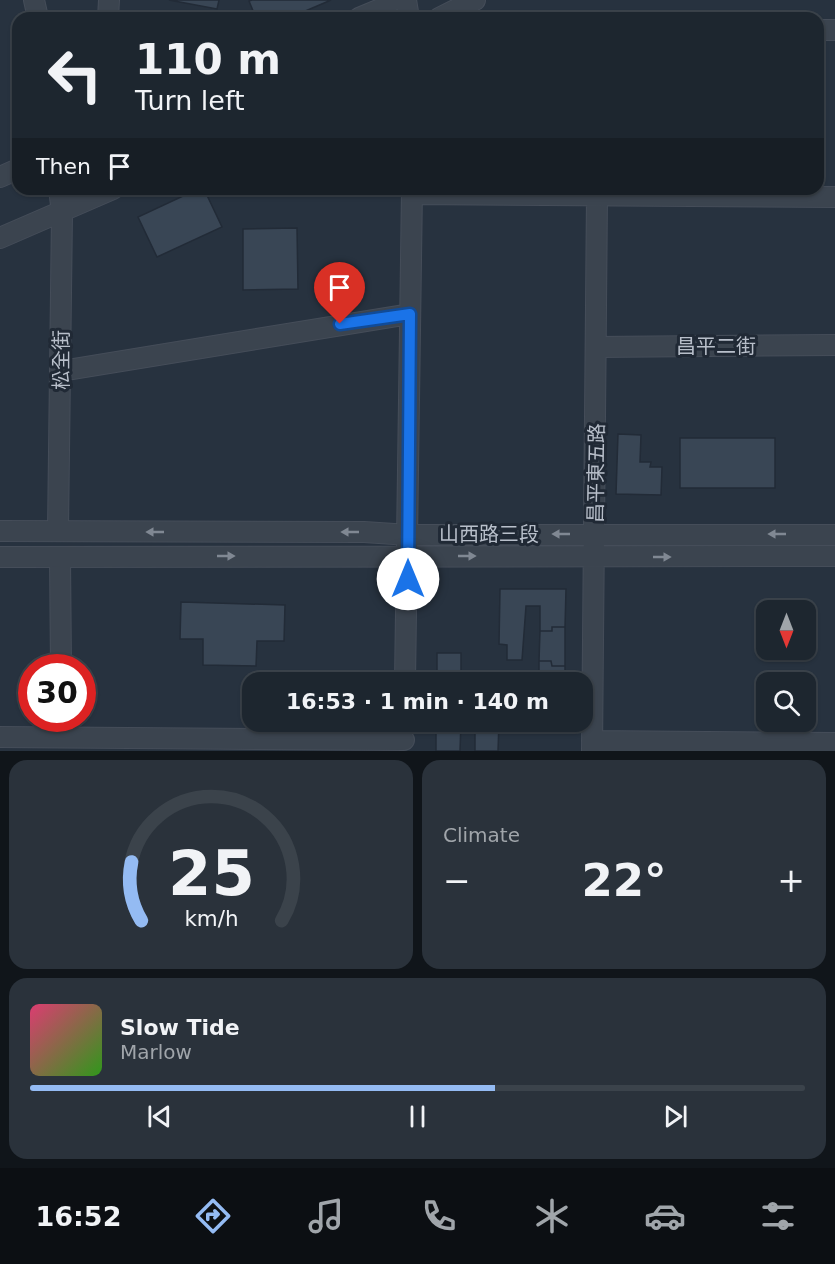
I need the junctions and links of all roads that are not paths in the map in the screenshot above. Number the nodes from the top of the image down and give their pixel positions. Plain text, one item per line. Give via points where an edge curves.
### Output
1 (392, 0) edge
2 (475, 0) edge
3 (373, 12) edge
4 (451, 12) edge
5 (60, 195) edge
6 (100, 195) edge
7 (412, 195) edge
8 (597, 195) joint
9 (835, 197) edge
10 (62, 213) junction
11 (0, 238) edge
12 (410, 314) junction
13 (835, 345) edge
14 (597, 347) junction
15 (61, 371) junction
16 (0, 531) edge
17 (58, 531) junction
18 (595, 534) junction
19 (835, 534) edge
20 (409, 535) junction
21 (408, 556) junction
22 (595, 556) junction
23 (835, 556) edge
24 (0, 557) edge
25 (60, 557) junction
26 (61, 654) edge
27 (405, 672) edge
28 (62, 736) edge
29 (0, 737) edge
30 (404, 738) edge
31 (835, 743) edge
32 (592, 746) edge

1 - 3 street
2 - 4 street
5 - 10 street, 松全街
6 - 10 street
7 - 12 street
8 - 9 street
8 - 14 street, 昌平東五路
10 - 11 street
10 - 15 street, 松全街
12 - 15 street
12 - 20 street
13 - 14 street, 昌平二街
14 - 18 street, 昌平東五路
15 - 17 street, 松全街
16 - 17 street, 山西路三段
20 -> 17 street, 山西路三段
19 -> 18 street, 山西路三段
18 -> 20 street, 山西路三段
18 - 22 street, 昌平東五路
20 - 21 street
21 -> 22 street, 山西路三段
25 -> 21 street, 山西路三段
21 - 27 street
22 -> 23 street, 山西路三段
22 - 32 street, 昌平東五路
24 - 25 street, 山西路三段
25 - 26 street
28 - 29 street
28 - 30 street
31 - 32 street

